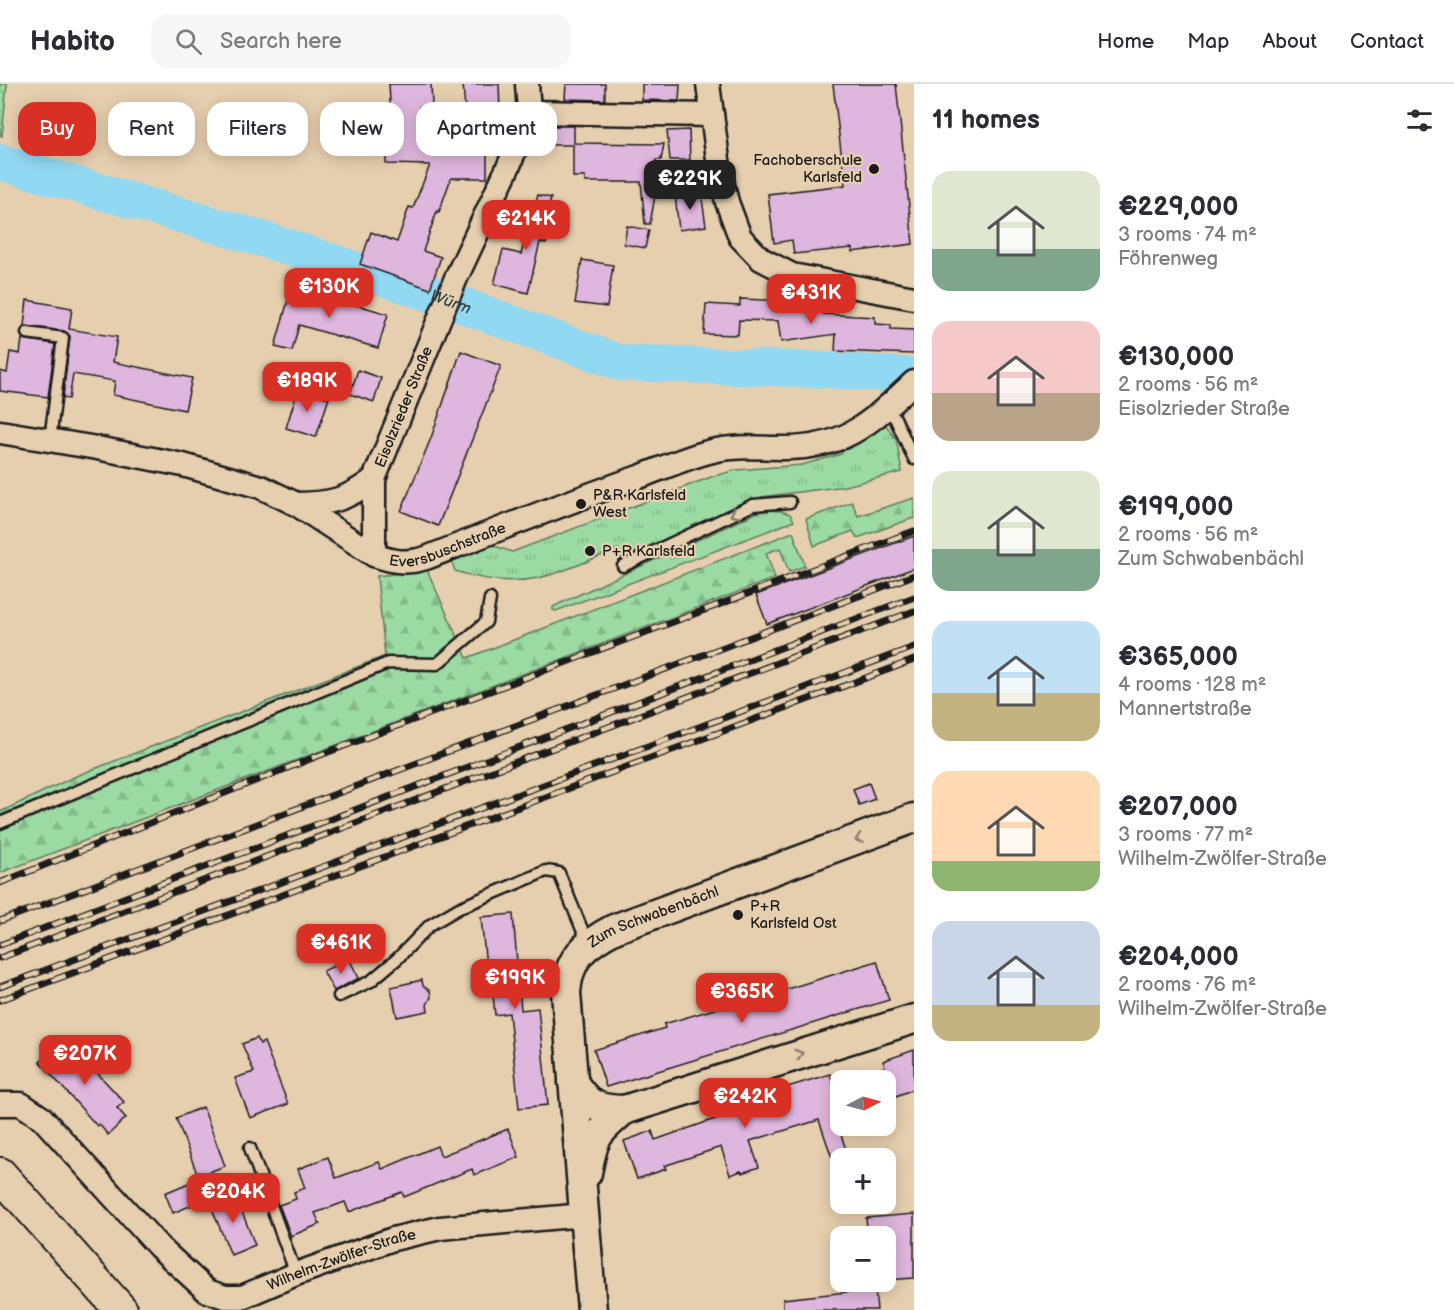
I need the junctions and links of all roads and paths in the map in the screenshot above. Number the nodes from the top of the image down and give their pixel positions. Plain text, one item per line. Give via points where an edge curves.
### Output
1 (527, 84) edge
2 (708, 84) edge
3 (528, 102) edge
4 (557, 113) edge
5 (712, 116) junction
6 (512, 156) edge
7 (914, 298) edge
8 (27, 333) dead end
9 (898, 397) edge
10 (0, 432) edge
11 (50, 440) junction
12 (914, 459) edge
13 (374, 479) junction
14 (790, 502) dead end
15 (296, 504) junction
16 (374, 555) junction
17 (623, 566) dead end
18 (490, 599) dead end
19 (914, 818) edge
20 (0, 823) edge
21 (589, 944) junction
22 (339, 996) dead end
23 (914, 1019) edge
24 (573, 1082) junction
25 (0, 1104) edge
26 (624, 1110) junction
27 (250, 1148) dead end
28 (0, 1174) edge
29 (584, 1215) junction
30 (296, 1274) junction
31 (121, 1310) edge
32 (592, 1310) edge

1 - 3 street
2 - 5 street
4 - 5 street
5 - 7 street via 727,202 741,237 761,259 792,276
6 - 13 street, Eisolzrieder Straße via 456,278
8 - 11 lane via 63,338
9 - 12 lane via 895,418
9 - 16 street, Eversbuschstraße via 867,425 844,437 795,447 711,451 415,561 399,562
10 - 11 street, Eversbuschstraße
11 - 15 street, Eversbuschstraße via 183,465 261,487
13 - 15 street, Eisolzrieder Straße via 353,495 324,504
13 - 16 street, Eisolzrieder Straße
14 -> 17 lane via 753,505
15 - 16 street, Eversbuschstraße
18 - 20 lane via 486,622 437,664 388,663
19 -> 21 street, Zum Schwabenbächl via 614,929
21 - 22 lane via 559,873 546,871 459,908 430,925 371,981
21 - 24 street, Zum Schwabenbächl via 573,962 567,978
26 -> 23 street
24 - 26 street via 590,1104
24 - 29 street, Zum Schwabenbächl
25 - 30 street, Wilhelm-Zwölfer-Straße via 21,1104 42,1118 159,1247 207,1291 242,1297
26 - 29 street, Zum Schwabenbächl via 600,1130 592,1146
27 - 30 lane
28 - 31 main road
29 - 30 street, Wilhelm-Zwölfer-Straße via 440,1228 393,1239
29 - 32 street, Zum Schwabenbächl

